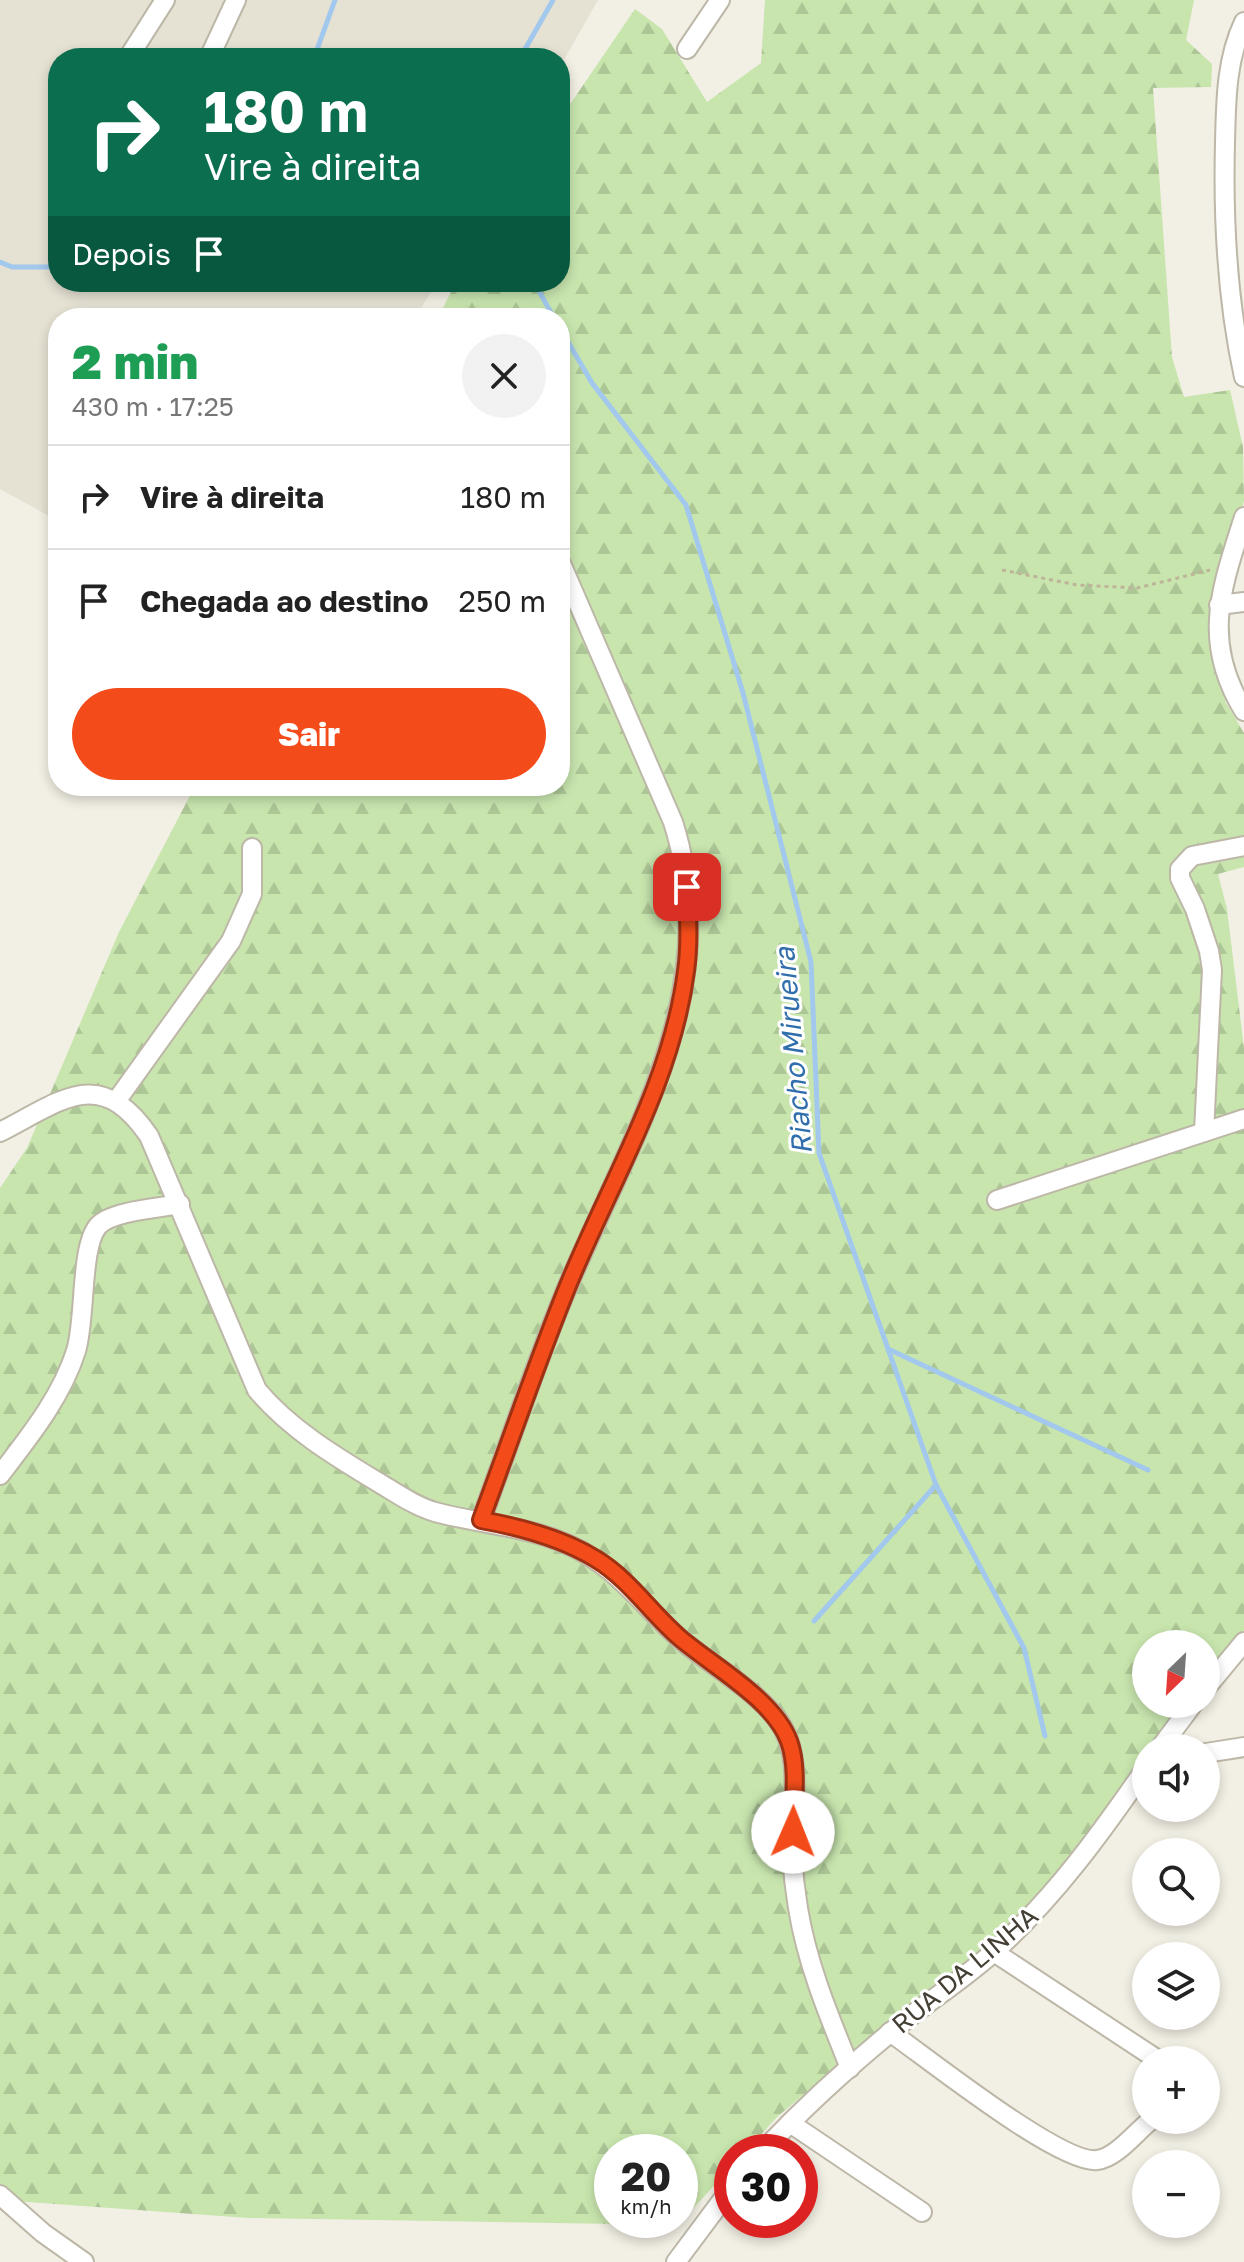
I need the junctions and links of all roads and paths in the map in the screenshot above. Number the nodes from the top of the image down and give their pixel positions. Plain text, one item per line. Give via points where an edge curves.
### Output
1 (165, 0) edge
2 (236, 0) edge
3 (720, 0) edge
4 (1244, 22) edge
5 (134, 48) edge
6 (214, 48) edge
7 (687, 49) dead end
8 (1244, 377) edge
9 (1244, 517) edge
10 (1230, 566) junction
11 (1002, 570) dead end
12 (570, 585) edge
13 (1244, 602) edge
14 (1219, 605) junction
15 (1244, 711) edge
16 (1244, 846) edge
17 (252, 848) dead end
18 (117, 1100) junction
19 (1244, 1119) edge
20 (0, 1132) edge
21 (1204, 1132) junction
22 (997, 1200) dead end
23 (180, 1204) junction
24 (0, 1475) edge
25 (481, 1520) junction
26 (1244, 1642) edge
27 (1220, 1671) edge
28 (1244, 1747) edge
29 (1220, 1751) edge
30 (1132, 1787) edge
31 (994, 1952) junction
32 (890, 2032) junction
33 (1137, 2046) edge
34 (850, 2068) junction
35 (790, 2123) junction
36 (779, 2134) edge
37 (1135, 2134) edge
38 (0, 2195) edge
39 (714, 2211) edge
40 (922, 2212) dead end
41 (84, 2262) edge
42 (676, 2262) edge

1 - 5 street
2 - 6 street
3 - 7 street
4 - 8 street via 1235,40 1228,82 1224,184 1231,295
9 - 10 street
10 - 11 path via 1137,588 1077,585
10 - 14 street
12 - 25 street via 679,842 687,887 686,971 655,1089 565,1294
13 - 14 street
14 - 15 street via 1218,642
16 - 21 street via 1192,856 1180,869 1212,970
17 - 18 street via 252,894 231,941
18 - 20 street via 79,1095
18 - 23 street via 137,1119
19 - 21 street
21 - 22 street
23 - 24 street via 115,1216 96,1229 88,1254 82,1320 66,1378
23 - 25 street via 257,1390 278,1415 408,1500 433,1511
25 - 34 street via 567,1544 597,1559 679,1637 777,1718 793,1759 792,1856 804,1941
26 - 27 street
28 - 29 street
30 - 31 street, RUA DA LINHA via 1069,1873
31 - 32 street, RUA DA LINHA
31 - 33 street
32 - 34 street, RUA DA LINHA
32 - 37 street via 1080,2159 1101,2160
34 - 35 street, RUA DA LINHA
35 - 36 street, RUA DA LINHA
35 - 40 street
38 - 41 street
39 - 42 street

